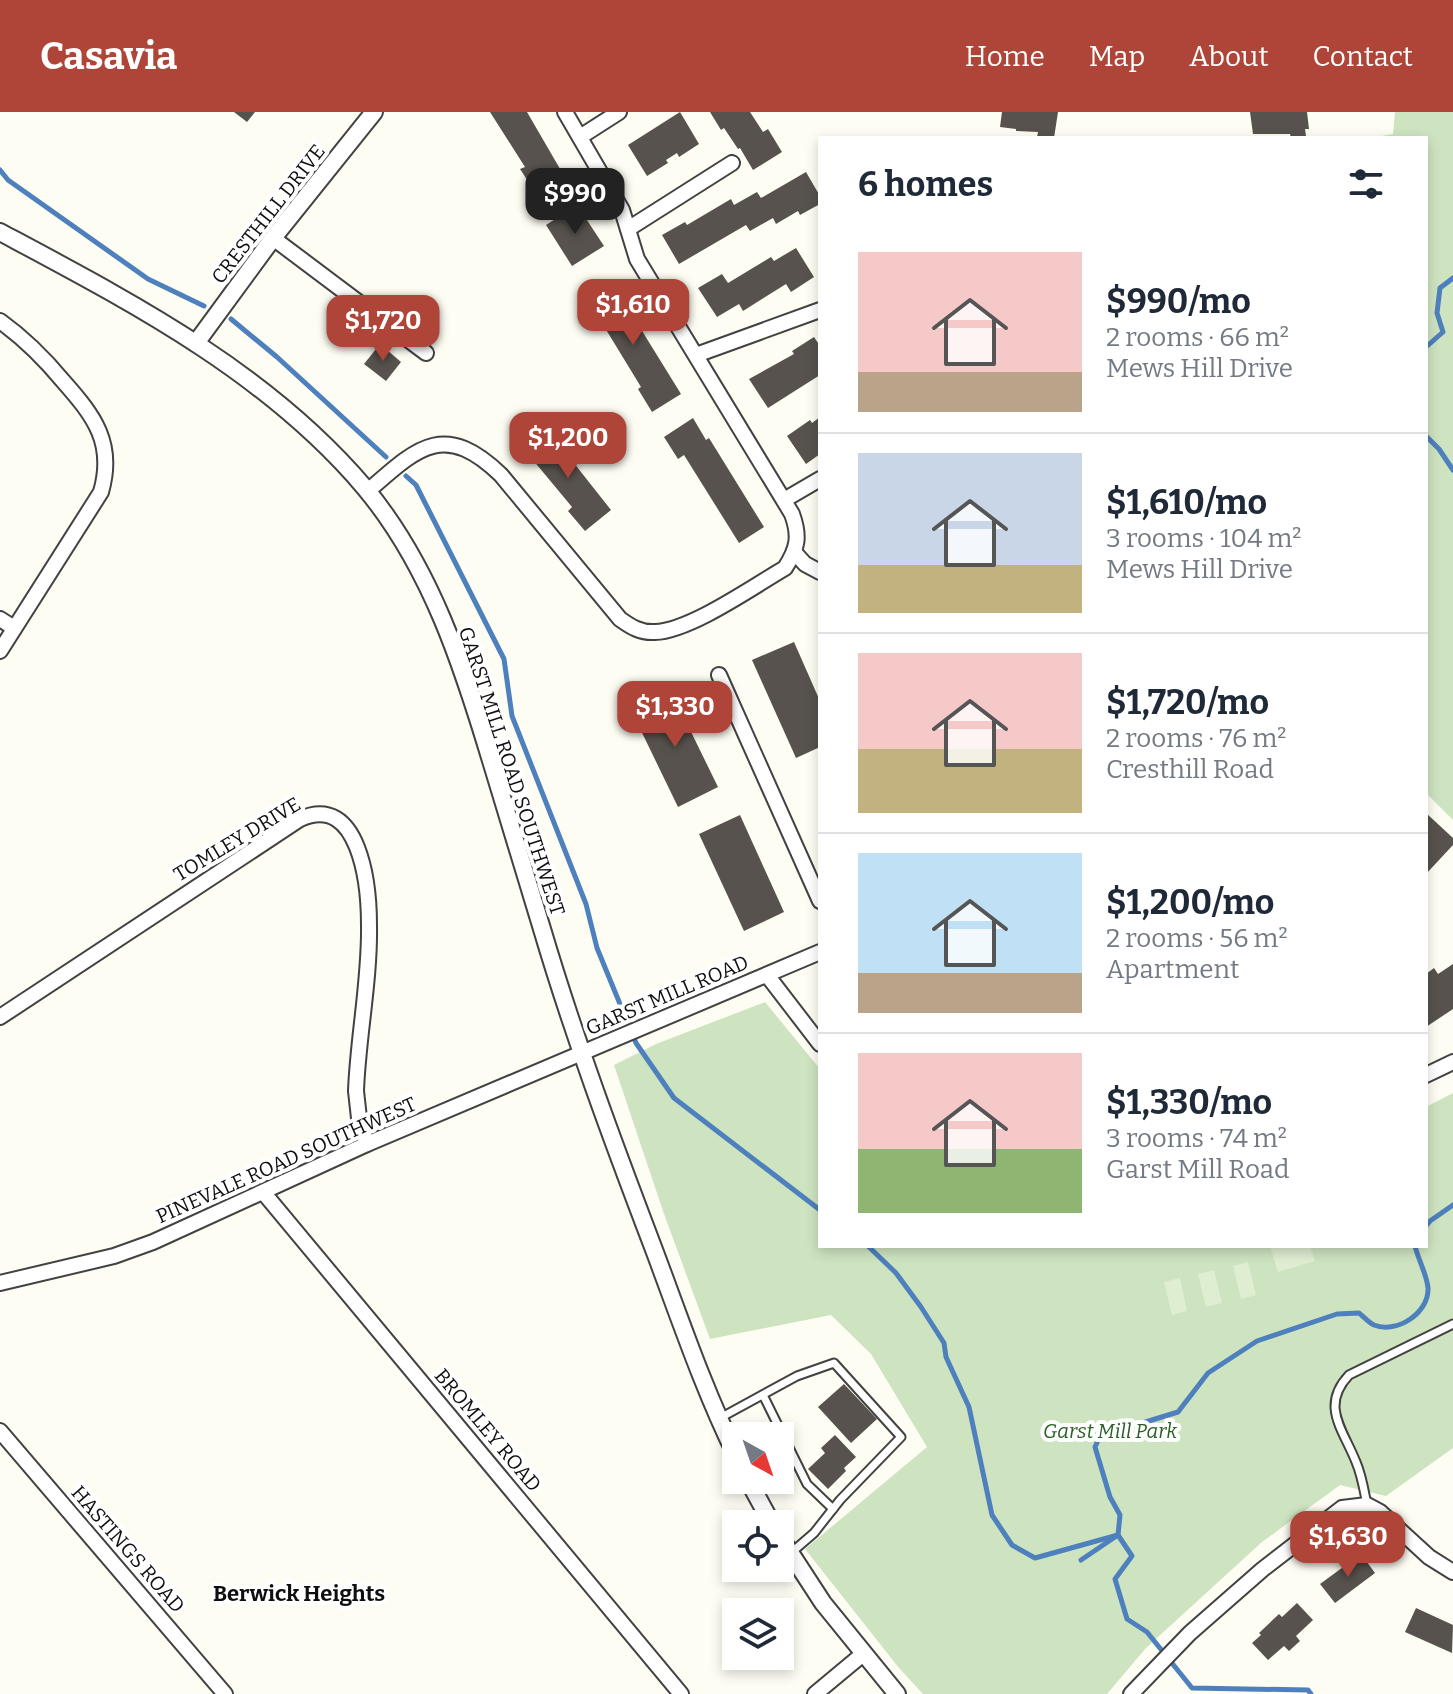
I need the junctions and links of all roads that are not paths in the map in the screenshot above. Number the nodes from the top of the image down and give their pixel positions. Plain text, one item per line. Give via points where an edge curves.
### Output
1 (374, 112) edge
2 (565, 112) edge
3 (619, 112) edge
4 (580, 137) junction
5 (732, 163) dead end
6 (628, 229) junction
7 (0, 232) edge
8 (273, 238) junction
9 (818, 311) edge
10 (0, 321) edge
11 (196, 343) junction
12 (426, 353) dead end
13 (696, 355) junction
14 (818, 480) edge
15 (368, 491) junction
16 (784, 500) junction
17 (795, 553) junction
18 (818, 571) edge
19 (0, 619) edge
20 (14, 628) junction
21 (0, 651) edge
22 (719, 675) dead end
23 (818, 897) edge
24 (818, 953) edge
25 (767, 975) junction
26 (0, 1017) edge
27 (818, 1041) edge
28 (582, 1052) junction
29 (1453, 1062) edge
30 (1428, 1074) edge
31 (367, 1144) junction
32 (263, 1192) junction
33 (0, 1283) edge
34 (1453, 1324) edge
35 (763, 1395) junction
36 (720, 1418) junction
37 (722, 1423) edge
38 (0, 1431) edge
39 (1367, 1505) junction
40 (833, 1509) junction
41 (794, 1550) edge
42 (794, 1559) edge
43 (1453, 1572) edge
44 (863, 1654) junction
45 (225, 1694) edge
46 (681, 1694) edge
47 (815, 1694) edge
48 (897, 1694) edge
49 (1131, 1694) edge

1 - 8 street, CRESTHILL DRIVE
2 - 4 street
3 - 4 street
4 - 6 street
5 - 6 street
6 - 13 street via 637,259
7 - 11 street, GARST MILL ROAD SOUTHWEST
8 - 11 street, CRESTHILL DRIVE
8 - 12 street
9 - 13 street
10 - 20 street via 41,354 90,411 106,458 101,492
11 - 15 street, GARST MILL ROAD SOUTHWEST via 304,424
13 - 16 street
14 - 16 street
15 - 17 street via 423,448 447,445 469,450 501,475 620,619 645,632 691,622 785,568
15 - 28 street, GARST MILL ROAD SOUTHWEST via 420,571 448,633
16 - 17 street via 798,530
17 - 18 street
19 - 20 street
20 - 21 street
22 - 23 street
24 - 25 street, GARST MILL ROAD
25 - 27 street, GARST MILL ROAD
25 - 28 street, GARST MILL ROAD
26 - 31 street, TOMLEY DRIVE via 300,819 330,813 350,831 366,890 369,925 356,1091
28 - 31 street, PINEVALE ROAD SOUTHWEST
28 - 36 street, GARST MILL ROAD SOUTHWEST
29 - 30 street
31 - 32 street, PINEVALE ROAD SOUTHWEST
32 - 33 street, PINEVALE ROAD SOUTHWEST via 114,1256
32 - 46 street, BROMLEY ROAD
34 - 39 lane via 1349,1375 1339,1385 1334,1412
35 - 36 lane
35 - 40 lane via 807,1484
35 - 40 lane via 834,1363 901,1437
36 - 37 street, GARST MILL ROAD SOUTHWEST
38 - 45 street, HASTINGS ROAD
39 - 43 street
39 - 49 street via 1342,1508 1327,1518 1190,1633
40 - 41 lane
42 - 44 street
44 - 47 street
44 - 48 street

